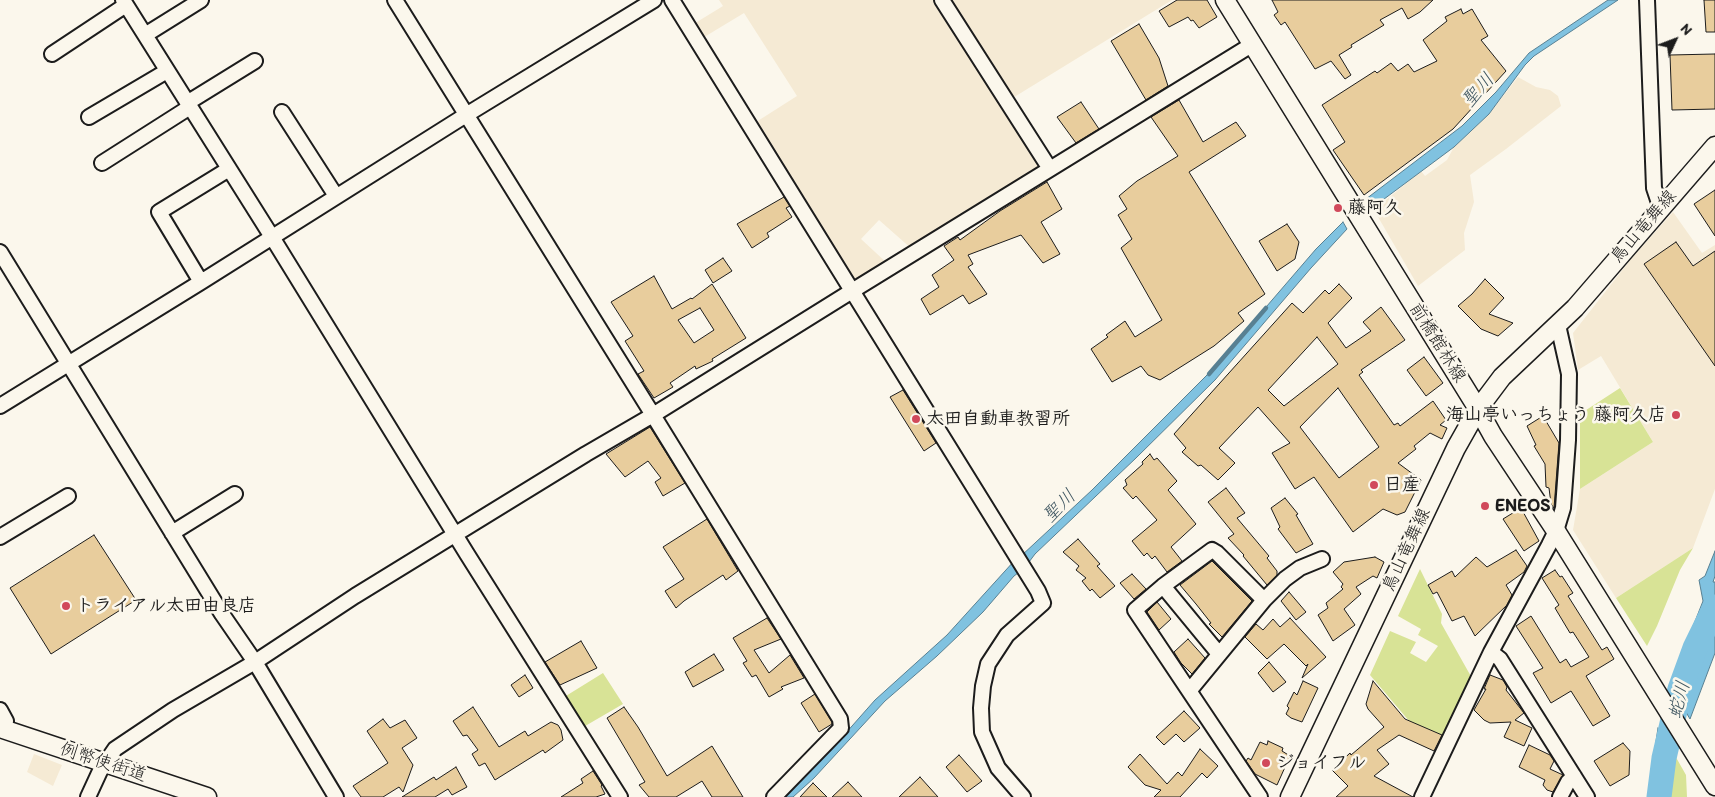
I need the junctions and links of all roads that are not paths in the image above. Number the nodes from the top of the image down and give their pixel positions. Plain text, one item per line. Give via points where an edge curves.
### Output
1 (201, 0) edge
2 (396, 0) edge
3 (654, 0) edge
4 (672, 0) edge
5 (942, 0) edge
6 (1225, 0) edge
7 (1647, 0) edge
8 (124, 2) edge
9 (145, 35) junction
10 (1253, 44) junction
11 (52, 54) dead end
12 (255, 61) dead end
13 (167, 71) junction
14 (189, 105) junction
15 (282, 112) dead end
16 (466, 115) junction
17 (89, 117) dead end
18 (1715, 146) edge
19 (102, 163) dead end
20 (229, 169) junction
21 (1050, 169) junction
22 (336, 196) junction
23 (1663, 205) junction
24 (272, 237) junction
25 (0, 252) edge
26 (201, 282) junction
27 (852, 291) junction
28 (1558, 325) junction
29 (68, 363) junction
30 (0, 406) edge
31 (1478, 409) junction
32 (653, 415) junction
33 (236, 494) dead end
34 (68, 496) dead end
35 (1556, 531) junction
36 (172, 533) junction
37 (455, 536) junction
38 (0, 537) edge
39 (1322, 559) dead end
40 (1163, 586) junction
41 (1264, 600) junction
42 (1491, 652) junction
43 (1219, 654) junction
44 (255, 662) junction
45 (1190, 690) junction
46 (0, 710) edge
47 (2, 728) edge
48 (105, 763) junction
49 (1574, 776) junction
50 (1715, 786) edge
51 (88, 797) edge
52 (207, 797) edge
53 (336, 797) edge
54 (620, 797) edge
55 (774, 797) edge
56 (1023, 797) edge
57 (1260, 797) edge
58 (1290, 797) edge
59 (1422, 797) edge
60 (1560, 797) edge
61 (1587, 797) edge

1 - 9 street
2 - 16 street
3 - 16 street
4 - 27 street
5 - 21 street
6 - 10 main road, 前橋館林線
7 - 23 street via 1654,188
8 - 9 street
8 - 11 street
9 - 13 street
10 - 21 street
10 - 31 main road, 前橋館林線
12 - 14 street
13 - 14 street
13 - 17 street
14 - 19 street
14 - 20 street
15 - 22 street
16 - 22 street
16 - 32 street
18 - 23 main road, 鳥山竜舞線
20 - 24 street
20 - 26 street via 159,212
21 - 27 street
22 - 24 street
23 - 28 main road, 鳥山竜舞線
24 - 26 street
24 - 37 street
25 - 29 street
26 - 29 street
27 - 32 street
27 - 56 street via 1043,603 1007,635 988,664 983,686 982,732 998,768
28 - 31 main road, 鳥山竜舞線 via 1502,378
28 - 35 street via 1569,374 1563,508
29 - 30 street
29 - 36 street
31 - 35 main road, 前橋館林線
31 - 58 main road, 鳥山竜舞線 via 1456,448
32 - 37 street
32 - 55 street via 840,719 841,728
33 - 36 street
34 - 38 street
35 - 42 street
35 - 50 main road, 前橋館林線
36 - 44 street
37 - 44 street via 355,596
37 - 54 street
39 - 41 street via 1290,573
40 - 41 street via 1212,550
40 - 43 street
40 - 45 street via 1135,610
41 - 43 street
42 - 49 street via 1500,659
42 - 59 street
43 - 45 street
44 - 48 street via 173,710 116,749
44 - 53 street
45 - 57 street
46 - 47 street via 6,721
47 - 48 main road, 例幣使街道
48 - 51 street
48 - 52 main road, 例幣使街道
49 - 60 street
49 - 61 street

